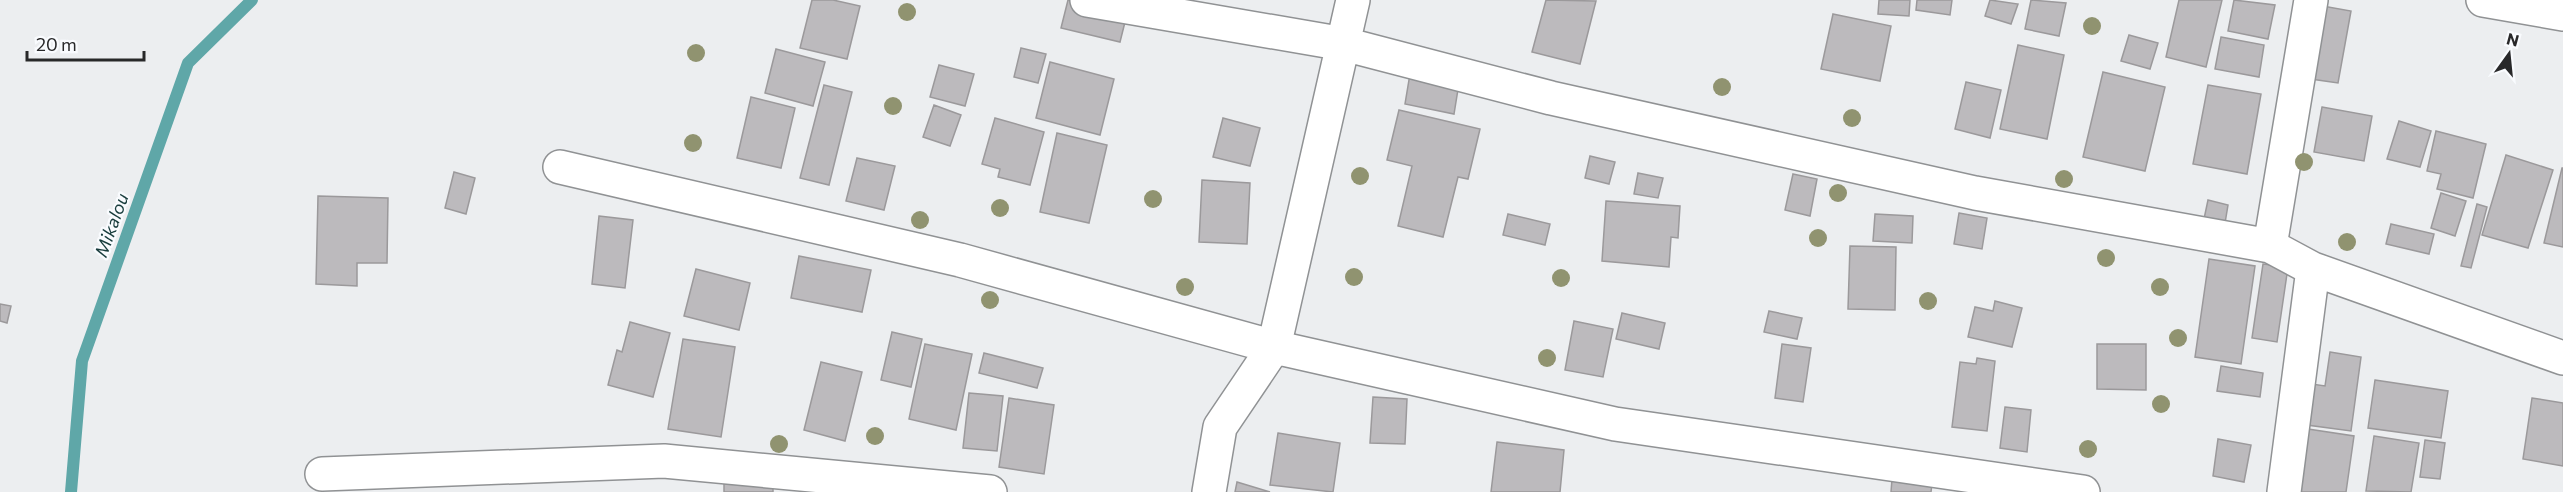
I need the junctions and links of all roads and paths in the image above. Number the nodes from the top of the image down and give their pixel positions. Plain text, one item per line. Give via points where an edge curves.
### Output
1 (1087, 0) edge
2 (1353, 0) edge
3 (2311, 0) edge
4 (2483, 0) edge
5 (2563, 14) edge
6 (1344, 44) junction
7 (560, 167) dead end
8 (2270, 246) junction
9 (2313, 269) junction
10 (1274, 347) junction
11 (2563, 358) edge
12 (322, 474) dead end
13 (990, 492) edge
14 (1209, 492) edge
15 (2083, 492) edge
16 (2284, 492) edge

1 - 6 street
2 - 6 street
3 - 8 street
4 - 5 street
6 - 8 street via 1551,98 1975,193
6 - 10 street
7 - 10 street via 960,261
8 - 9 street
9 - 11 street
9 - 16 street
10 - 14 street via 1220,427
10 - 15 street via 1615,424
12 - 13 street via 664,461

